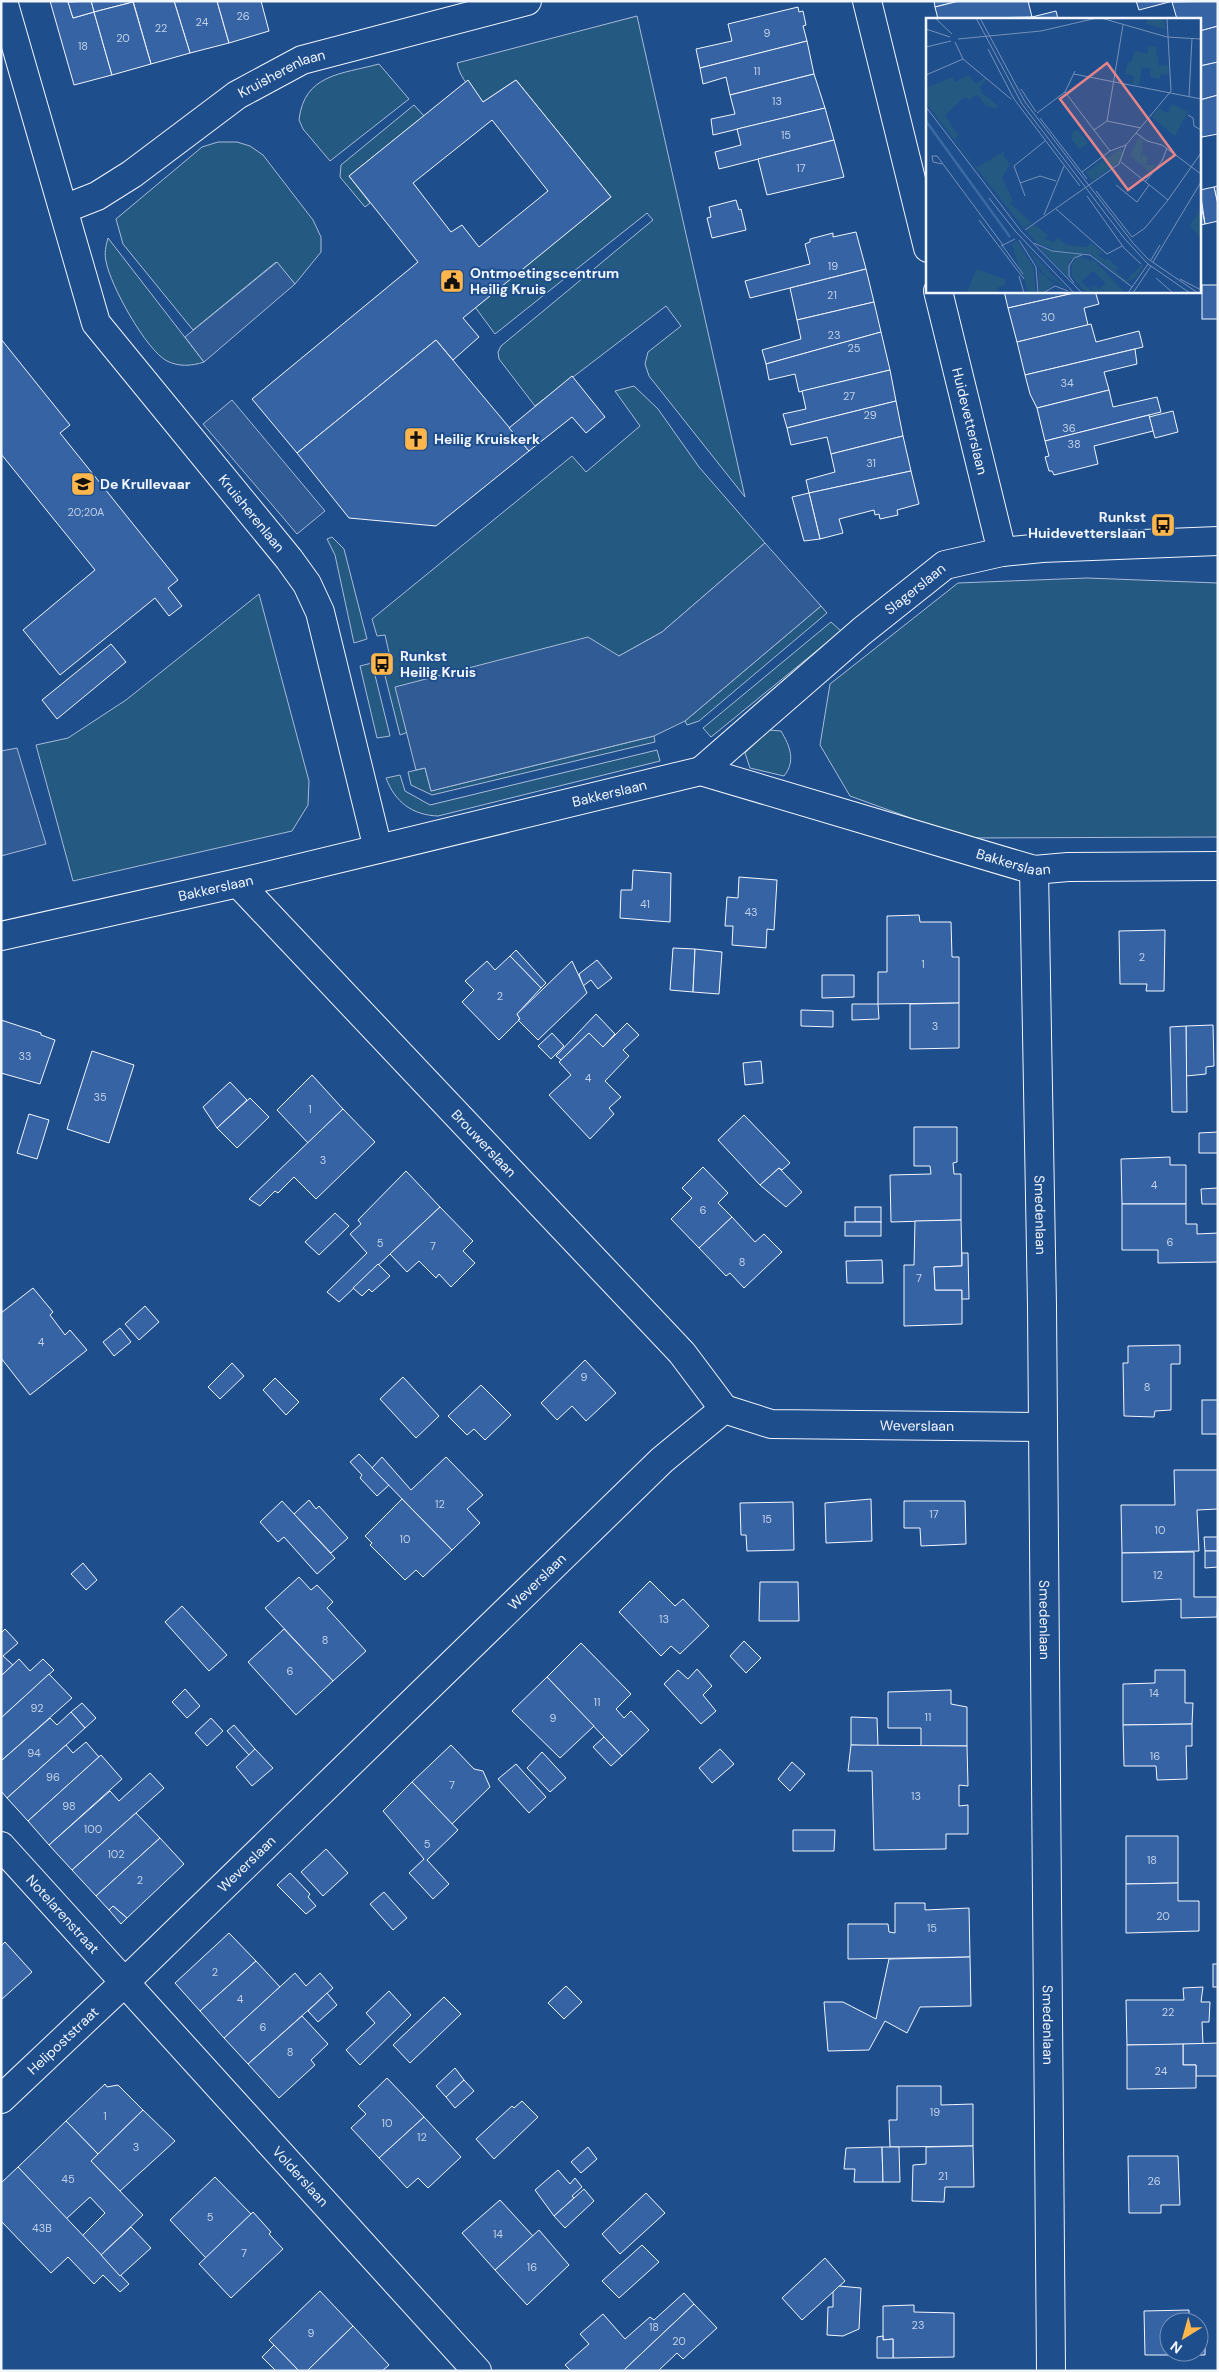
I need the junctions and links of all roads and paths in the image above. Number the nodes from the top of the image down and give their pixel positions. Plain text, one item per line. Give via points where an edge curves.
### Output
1 (3, 1) edge
2 (527, 1) edge
3 (867, 1) edge
4 (64, 209) junction
5 (926, 240) edge
6 (938, 292) edge
7 (1218, 541) edge
8 (1002, 552) junction
9 (700, 771) junction
10 (378, 849) junction
11 (1218, 866) edge
12 (1034, 870) junction
13 (238, 883) junction
14 (1, 936) edge
15 (724, 1409) junction
16 (1042, 1427) junction
17 (1, 1846) edge
18 (125, 1982) junction
19 (1, 2099) edge
20 (476, 2371) edge
21 (1051, 2371) edge

1 - 4 street, Kruisherenlaan
2 - 4 street, Kruisherenlaan via 302,60 237,95 132,174 97,196
3 - 5 street
4 - 10 street, Kruisherenlaan via 96,323 307,584 320,612
6 - 8 street, Huidevetterslaan
7 - 8 street, Slagerslaan
8 - 9 street, Slagerslaan via 945,565 862,631
9 - 10 street, Bakkerslaan
9 - 12 street, Bakkerslaan
10 - 13 street, Bakkerslaan
11 - 12 street, Bakkerslaan
12 - 16 street, Smedenlaan
13 - 14 street, Bakkerslaan
13 - 15 street, Brouwerslaan via 682,1353
15 - 16 street, Weverslaan via 772,1424
15 - 18 street, Weverslaan via 662,1460
16 - 21 street, Smedenlaan
17 - 18 street, Notelarenstraat
18 - 19 street, Helipoststraat
18 - 20 street, Volderslaan

